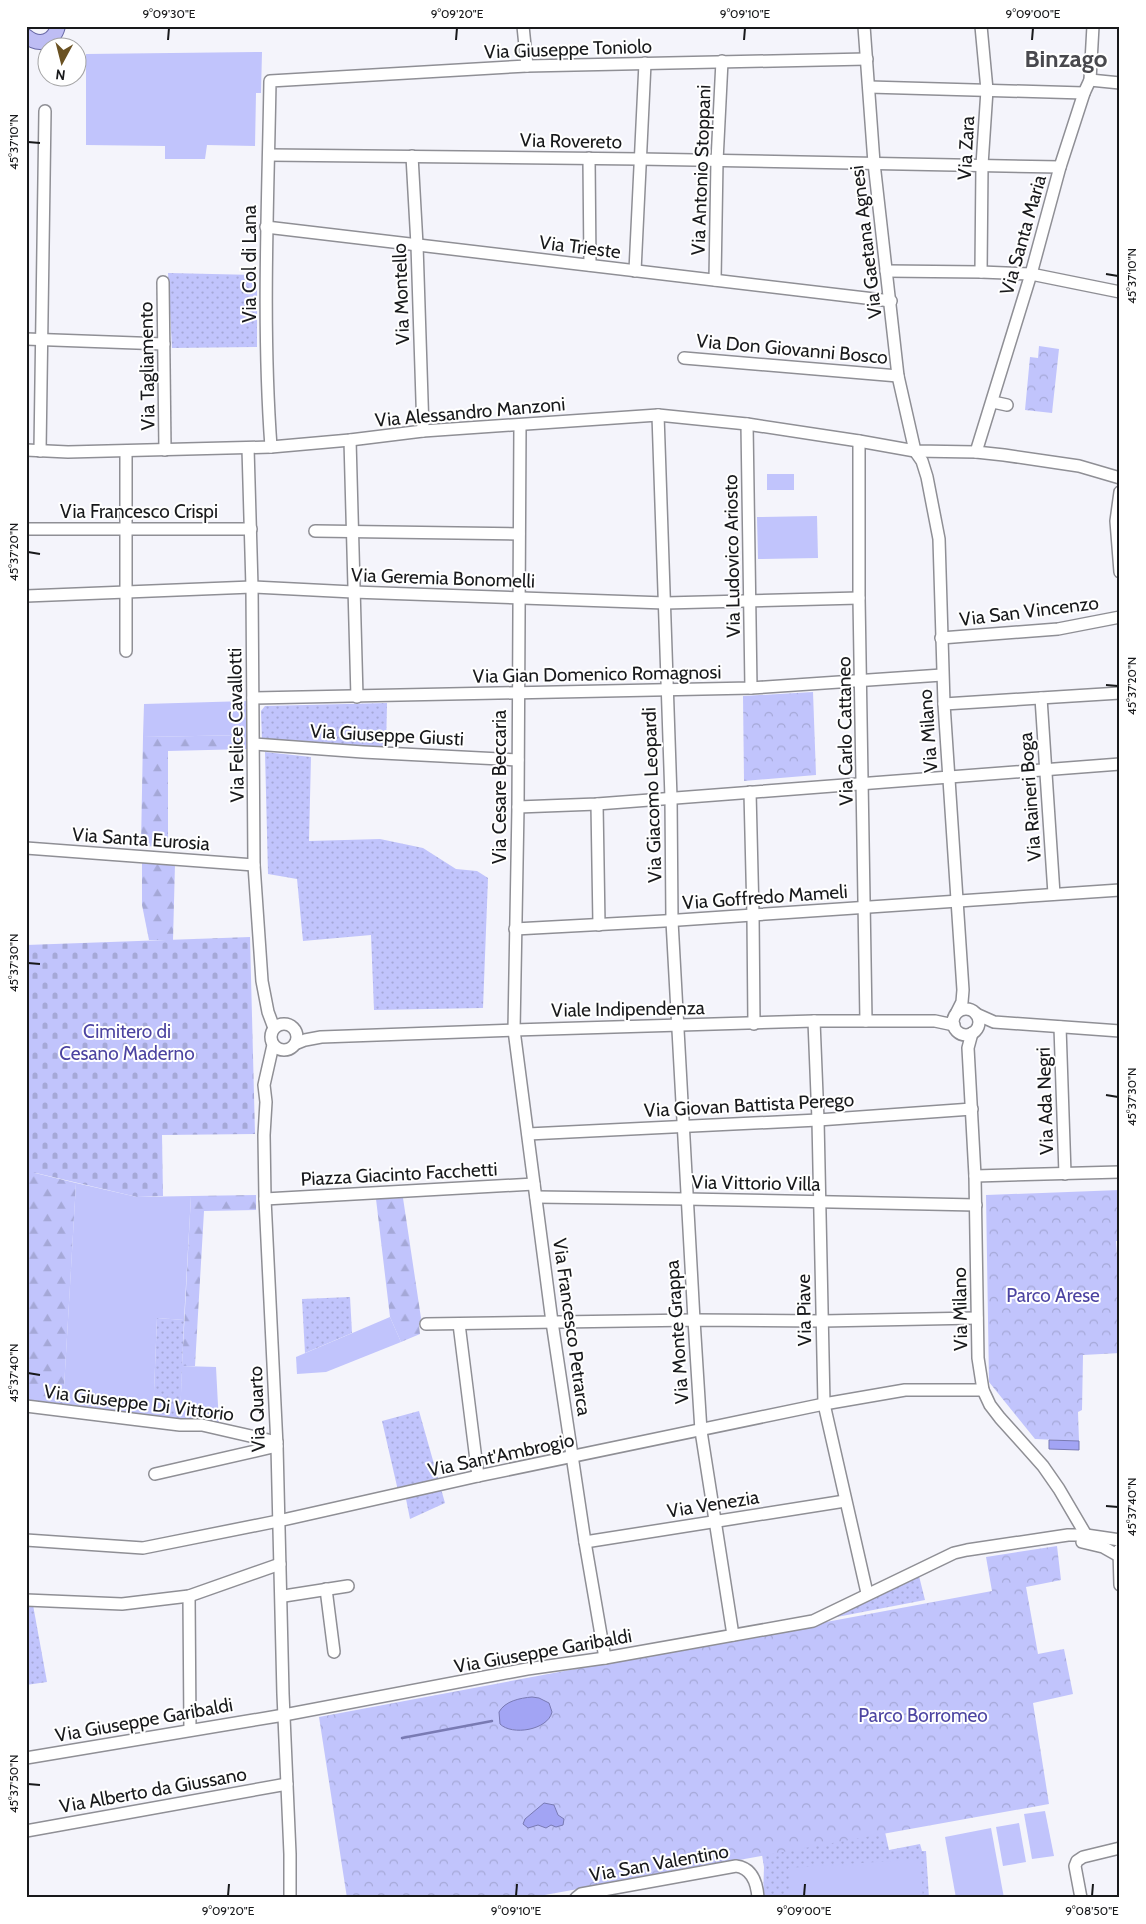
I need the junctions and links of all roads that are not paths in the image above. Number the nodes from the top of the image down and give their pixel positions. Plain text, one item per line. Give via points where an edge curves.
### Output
1 (70, 26) edge
2 (523, 26) edge
3 (864, 26) edge
4 (981, 26) edge
5 (1093, 26) edge
6 (57, 30) edge
7 (26, 36) edge
8 (867, 59) junction
9 (722, 61) junction
10 (645, 63) junction
11 (527, 66) junction
12 (1090, 80) junction
13 (270, 81) joint
14 (1120, 83) edge
15 (868, 87) junction
16 (987, 90) junction
17 (1084, 93) junction
18 (45, 111) dead end
19 (269, 155) junction
20 (412, 156) junction
21 (589, 158) junction
22 (640, 159) junction
23 (717, 161) junction
24 (874, 163) junction
25 (982, 165) junction
26 (1060, 167) junction
27 (266, 227) junction
28 (417, 245) junction
29 (590, 265) junction
30 (635, 271) junction
31 (886, 271) junction
32 (981, 272) junction
33 (1031, 274) junction
34 (715, 280) junction
35 (164, 282) dead end
36 (1120, 292) edge
37 (891, 301) junction
38 (26, 339) edge
39 (40, 340) junction
40 (164, 344) junction
41 (684, 358) dead end
42 (898, 376) junction
43 (992, 402) junction
44 (1007, 405) dead end
45 (658, 415) junction
46 (748, 424) junction
47 (520, 425) junction
48 (423, 431) junction
49 (350, 440) junction
50 (859, 441) junction
51 (271, 447) junction
52 (248, 448) junction
53 (26, 450) edge
54 (165, 450) junction
55 (40, 451) junction
56 (126, 451) junction
57 (915, 451) junction
58 (976, 452) junction
59 (1120, 478) edge
60 (1120, 492) edge
61 (26, 528) edge
62 (127, 528) junction
63 (251, 529) junction
64 (315, 531) dead end
65 (353, 531) junction
66 (519, 534) junction
67 (1120, 572) edge
68 (252, 587) junction
69 (126, 591) junction
70 (353, 592) junction
71 (26, 596) edge
72 (518, 598) junction
73 (859, 598) junction
74 (750, 601) junction
75 (665, 602) junction
76 (1120, 617) edge
77 (941, 638) junction
78 (126, 651) dead end
79 (942, 675) junction
80 (861, 680) junction
81 (751, 688) junction
82 (666, 689) junction
83 (517, 692) junction
84 (1120, 693) edge
85 (357, 697) junction
86 (252, 698) junction
87 (1041, 698) junction
88 (944, 704) junction
89 (254, 744) junction
90 (518, 760) junction
91 (1120, 764) edge
92 (1047, 770) junction
93 (949, 778) junction
94 (863, 785) junction
95 (750, 792) junction
96 (671, 798) junction
97 (597, 804) junction
98 (518, 807) junction
99 (26, 848) edge
100 (254, 865) junction
101 (1120, 890) edge
102 (1054, 894) junction
103 (958, 902) junction
104 (865, 908) junction
105 (753, 915) junction
106 (672, 921) junction
107 (599, 925) junction
108 (515, 929) junction
109 (267, 1002) junction
110 (976, 1014) junction
111 (814, 1021) junction
112 (866, 1021) junction
113 (956, 1021) junction
114 (994, 1022) junction
115 (286, 1024) junction
116 (754, 1024) junction
117 (677, 1025) junction
118 (1060, 1027) junction
119 (274, 1028) junction
120 (514, 1030) junction
121 (975, 1030) junction
122 (1120, 1031) edge
123 (296, 1032) junction
124 (321, 1037) junction
125 (295, 1044) junction
126 (273, 1045) junction
127 (968, 1048) junction
128 (285, 1050) junction
129 (266, 1102) junction
130 (972, 1109) junction
131 (818, 1120) junction
132 (684, 1126) junction
133 (528, 1134) junction
134 (1120, 1172) edge
135 (1065, 1174) junction
136 (975, 1176) junction
137 (534, 1184) junction
138 (536, 1197) junction
139 (265, 1199) junction
140 (686, 1199) junction
141 (819, 1202) junction
142 (976, 1205) junction
143 (977, 1318) junction
144 (694, 1320) junction
145 (822, 1321) junction
146 (552, 1322) junction
147 (426, 1324) dead end
148 (459, 1324) junction
149 (983, 1390) junction
150 (824, 1404) junction
151 (26, 1406) edge
152 (701, 1431) junction
153 (277, 1444) junction
154 (572, 1458) junction
155 (155, 1474) dead end
156 (478, 1476) junction
157 (845, 1501) junction
158 (278, 1521) junction
159 (716, 1522) junction
160 (1086, 1536) junction
161 (1053, 1538) junction
162 (26, 1540) edge
163 (1120, 1540) edge
164 (585, 1542) junction
165 (1118, 1556) junction
166 (280, 1564) junction
167 (1120, 1585) edge
168 (348, 1586) dead end
169 (326, 1589) junction
170 (867, 1593) junction
171 (189, 1596) junction
172 (284, 1596) dead end
173 (26, 1600) edge
174 (734, 1635) junction
175 (334, 1652) dead end
176 (605, 1658) junction
177 (284, 1715) junction
178 (190, 1730) junction
179 (26, 1758) edge
180 (287, 1784) junction
181 (26, 1831) edge
182 (1120, 1848) edge
183 (290, 1898) edge
184 (576, 1898) edge
185 (758, 1898) edge
186 (1081, 1898) edge

1 - 6 main road
2 - 11 street
3 - 8 street, Via Gaetana Agnesi
4 - 16 street, Via Zara
5 - 12 street, Via Santa Maria
6 - 7 main road via 53,38 42,43
8 - 9 street, Via Giuseppe Toniolo
8 - 15 street, Via Gaetana Agnesi
9 - 10 street, Via Giuseppe Toniolo
9 - 23 street, Via Antonio Stoppani
10 - 11 street, Via Giuseppe Toniolo
10 - 22 street
11 - 13 street, Via Giuseppe Toniolo
12 - 14 street
12 - 17 street, Via Santa Maria
13 - 19 street, Via Col di Lana
15 - 16 street
15 - 24 street, Via Gaetana Agnesi
16 - 17 street
16 - 25 street, Via Zara
17 - 26 street, Via Santa Maria
18 - 39 street
19 - 20 street, Via Rovereto
19 - 27 street, Via Col di Lana
20 - 21 street, Via Rovereto
20 - 28 street, Via Montello
21 - 22 street, Via Rovereto
21 - 29 street
22 - 23 street, Via Rovereto
22 - 30 street
23 - 24 street, Via Rovereto
23 - 34 street, Via Antonio Stoppani
24 - 25 street, Via Rovereto
24 - 31 street, Via Gaetana Agnesi
25 - 26 street, Via Rovereto
25 - 32 street, Via Zara
26 - 33 street, Via Santa Maria
27 - 28 street, Via Trieste
27 - 51 street, Via Col di Lana via 267,397
28 - 29 street, Via Trieste
28 - 48 street, Via Montello
29 - 30 street, Via Trieste
30 - 34 street, Via Trieste
31 - 32 street
31 - 37 street, Via Gaetana Agnesi
32 - 33 street
33 - 36 street
33 - 43 street, Via Santa Maria
34 - 37 street, Via Trieste
35 - 40 street, Via Tagliamento
37 - 42 street, Via Gaetana Agnesi
38 - 39 street
39 - 40 street
39 - 55 street
40 - 54 street, Via Tagliamento
41 - 42 street, Via Don Giovanni Bosco
42 - 57 street, Via Gaetana Agnesi
43 - 44 street
43 - 58 street, Via Santa Maria
45 - 46 street, Via Alessandro Manzoni
45 - 47 street, Via Alessandro Manzoni
45 - 75 street, Via Giacomo Leopardi
46 - 50 street, Via Alessandro Manzoni
46 - 74 street, Via Ludovico Ariosto
47 - 48 street, Via Alessandro Manzoni
47 - 66 street, Via Cesare Beccaria
48 - 49 street, Via Alessandro Manzoni
49 - 51 street, Via Alessandro Manzoni
49 - 65 street
50 - 57 street, Via Alessandro Manzoni
50 - 73 street, Via Carlo Cattaneo
51 - 52 street, Via Alessandro Manzoni
52 - 54 street, Via Alessandro Manzoni
52 - 63 street, Via Felice Cavallotti
53 - 55 street, Via Alessandro Manzoni
54 - 56 street, Via Alessandro Manzoni
55 - 56 street, Via Alessandro Manzoni
56 - 62 street
57 - 58 street, Via Alessandro Manzoni
57 - 77 street, Via Milano via 927,476 939,532
58 - 59 street, Via Alessandro Manzoni via 1078,466
60 - 67 street via 1116,521
61 - 62 street, Via Francesco Crispi
62 - 63 street, Via Francesco Crispi
62 - 69 street
63 - 68 street, Via Felice Cavallotti
64 - 65 street
65 - 66 street
65 - 70 street
66 - 72 street, Via Cesare Beccaria
68 - 69 street, Via Geremia Bonomelli
68 - 70 street, Via Geremia Bonomelli
68 - 86 street, Via Felice Cavallotti
69 - 71 street, Via Geremia Bonomelli
69 - 78 street
70 - 72 street, Via Geremia Bonomelli
70 - 85 street
72 - 75 street, Via Geremia Bonomelli
72 - 83 street, Via Cesare Beccaria
73 - 74 street, Via Geremia Bonomelli
73 - 80 street, Via Carlo Cattaneo
74 - 75 street, Via Geremia Bonomelli
74 - 81 street, Via Ludovico Ariosto
75 - 82 street, Via Giacomo Leopardi
76 - 77 street, Via San Vincenzo via 1058,630
77 - 79 street, Via Milano
79 - 80 street, Via Gian Domenico Romagnosi
79 - 88 street, Via Milano
80 - 81 street, Via Gian Domenico Romagnosi
80 - 94 street, Via Carlo Cattaneo
81 - 82 street, Via Gian Domenico Romagnosi
82 - 83 street, Via Gian Domenico Romagnosi
82 - 96 street, Via Giacomo Leopardi
83 - 85 street, Via Gian Domenico Romagnosi
83 - 90 street, Via Cesare Beccaria
84 - 87 street
85 - 86 street, Via Gian Domenico Romagnosi
86 - 89 street, Via Felice Cavallotti
87 - 88 street
87 - 92 street, Via Raineri Boga
88 - 93 street, Via Milano
89 - 90 street, Via Giuseppe Giusti
89 - 100 street, Via Felice Cavallotti
90 - 98 street, Via Cesare Beccaria
91 - 92 street
92 - 93 street
92 - 102 street, Via Raineri Boga
93 - 94 street
93 - 103 street, Via Milano
94 - 95 street
94 - 104 street, Via Carlo Cattaneo
95 - 96 street
95 - 105 street
96 - 97 street
96 - 106 street, Via Giacomo Leopardi
97 - 98 street
97 - 107 street
98 - 108 street, Via Cesare Beccaria
99 - 100 street, Via Santa Eurosia
100 - 109 street, Via Felice Cavallotti via 262,981
101 - 102 street, Via Goffredo Mameli
102 - 103 street, Via Goffredo Mameli
103 - 104 street, Via Goffredo Mameli
103 - 113 street, Via Milano via 964,993
104 - 105 street, Via Goffredo Mameli
104 - 112 street, Via Carlo Cattaneo
105 - 106 street, Via Goffredo Mameli
105 - 116 street
106 - 107 street, Via Goffredo Mameli
106 - 117 street, Via Giacomo Leopardi
107 - 108 street, Via Goffredo Mameli
108 - 120 street, Via Cesare Beccaria
109 - 115 street, Via Felice Cavallotti
109 - 119 street, Via Felice Cavallotti
110 - 113 street via 969,1010
110 - 114 street
110 - 121 street, Via Milano
111 - 112 street, Viale Indipendenza
111 - 116 street, Viale Indipendenza
111 - 131 street, Via Piave
112 - 113 street, Viale Indipendenza
113 - 121 street
113 - 127 street, Via Milano
114 - 118 street
114 - 121 street
115 - 119 street
115 - 123 street
116 - 117 street, Viale Indipendenza
117 - 120 street, Viale Indipendenza
117 - 132 street, Via Monte Grappa
118 - 122 street
118 - 135 street, Via Ada Negri
119 - 126 street via 270,1036
120 - 124 street, Viale Indipendenza
120 - 133 street, Via Francesco Petrarca
121 - 127 street, Via Milano
123 - 124 street, Viale Indipendenza
123 - 125 street
124 - 125 street, Viale Indipendenza
125 - 128 street
126 - 128 street
126 - 129 street, Via Quarto via 265,1078
127 - 130 street, Via Milano
128 - 129 street, Via Quarto via 273,1067
129 - 139 street, Via Quarto
130 - 131 street, Via Giovan Battista Perego
130 - 136 street, Via Milano
131 - 132 street, Via Giovan Battista Perego
131 - 141 street, Via Piave
132 - 133 street, Via Giovan Battista Perego
132 - 140 street, Via Monte Grappa
133 - 137 street, Via Francesco Petrarca
134 - 135 street
135 - 136 street
136 - 142 street, Via Milano
137 - 138 street, Via Francesco Petrarca
137 - 139 street, Piazza Giacinto Facchetti
138 - 140 street, Via Vittorio Villa
138 - 146 street, Via Francesco Petrarca
139 - 153 street, Via Quarto
140 - 141 street, Via Vittorio Villa
140 - 144 street, Via Monte Grappa
141 - 142 street, Via Vittorio Villa
141 - 145 street, Via Piave
142 - 143 street, Via Milano
143 - 145 street
143 - 149 street, Via Milano
144 - 145 street
144 - 146 street
144 - 152 street, Via Monte Grappa
145 - 150 street, Via Piave
146 - 148 street
146 - 154 street, Via Francesco Petrarca
147 - 148 street
148 - 156 street
149 - 150 street, Via Sant'Ambrogio via 905,1390
149 - 160 street, Via Milano via 995,1412 1043,1466
150 - 152 street, Via Sant'Ambrogio
150 - 157 street, Via Piave
151 - 153 street, Via Giuseppe Di Vittorio via 202,1425
152 - 154 street, Via Sant'Ambrogio
152 - 159 street, Via Monte Grappa
153 - 155 street
153 - 158 street, Via Quarto
154 - 156 street, Via Sant'Ambrogio
154 - 164 street, Via Francesco Petrarca
156 - 158 street, Via Sant'Ambrogio
157 - 159 street, Via Venezia
157 - 170 street, Via Piave
158 - 162 street, Via Sant'Ambrogio via 143,1548
158 - 166 street, Via Quarto
159 - 164 street, Via Venezia
159 - 174 street, Via Monte Grappa
160 - 161 street, Via Giuseppe Garibaldi
160 - 163 street, Via Giuseppe Garibaldi
161 - 165 street, Via Giuseppe Garibaldi via 1090,1543
161 - 170 street, Via Giuseppe Garibaldi via 954,1552
163 - 165 street
164 - 176 street, Via Francesco Petrarca
165 - 167 street
166 - 171 street
166 - 177 street, Via Quarto
168 - 169 street
169 - 172 street
169 - 175 street
170 - 174 street, Via Giuseppe Garibaldi via 813,1620
171 - 173 street via 122,1604
171 - 178 street
174 - 176 street, Via Giuseppe Garibaldi
176 - 177 street, Via Giuseppe Garibaldi via 527,1669
177 - 178 street, Via Giuseppe Garibaldi
177 - 180 street, Via Quarto
178 - 179 street, Via Giuseppe Garibaldi
180 - 181 street, Via Alberto da Giussano
180 - 183 street, Via Quarto
182 - 186 street via 1077,1861 1075,1866
184 - 185 street, Via San Valentino via 581,1894 736,1866 756,1880

